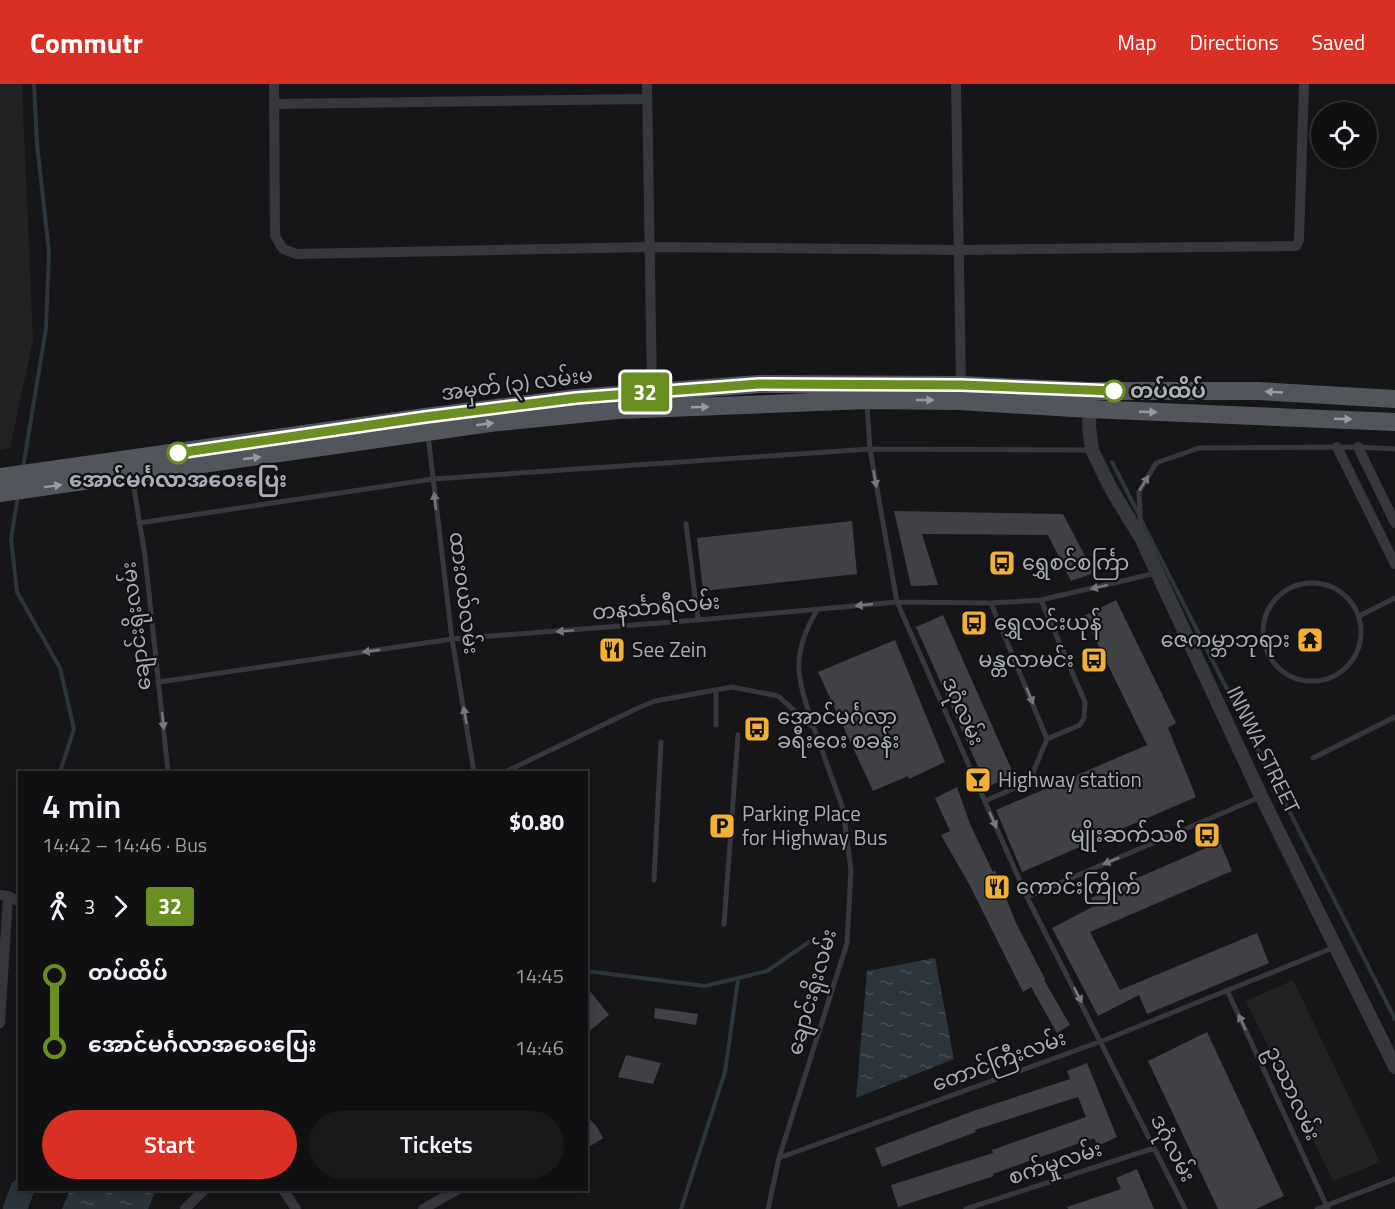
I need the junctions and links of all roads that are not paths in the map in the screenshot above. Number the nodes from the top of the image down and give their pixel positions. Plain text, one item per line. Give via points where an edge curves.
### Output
1 (274, 84) edge
2 (646, 84) edge
3 (956, 84) edge
4 (1304, 84) edge
5 (647, 99) junction
6 (274, 105) junction
7 (649, 247) junction
8 (960, 250) junction
9 (1090, 391) junction
10 (960, 393) junction
11 (1395, 399) edge
12 (652, 400) junction
13 (867, 400) junction
14 (1089, 409) junction
15 (1395, 422) edge
16 (426, 425) junction
17 (1337, 447) junction
18 (1358, 447) junction
19 (870, 449) junction
20 (1395, 449) edge
21 (1092, 450) junction
22 (131, 467) junction
23 (433, 479) junction
24 (14, 482) edge
25 (1381, 494) junction
26 (1364, 502) junction
27 (139, 523) junction
28 (1395, 523) edge
29 (687, 524) dead end
30 (1142, 540) junction
31 (1395, 564) edge
32 (1156, 573) junction
33 (1395, 598) edge
34 (1041, 600) junction
35 (897, 602) junction
36 (991, 603) junction
37 (817, 610) junction
38 (1359, 616) junction
39 (698, 620) junction
40 (452, 639) junction
41 (159, 682) junction
42 (716, 690) junction
43 (1394, 720) edge
44 (717, 725) dead end
45 (814, 728) junction
46 (738, 735) dead end
47 (1047, 739) junction
48 (661, 742) dead end
49 (1313, 758) dead end
50 (168, 771) edge
51 (474, 771) edge
52 (507, 771) edge
53 (1261, 796) junction
54 (985, 801) junction
55 (654, 880) dead end
56 (4, 896) edge
57 (1027, 897) junction
58 (724, 924) dead end
59 (1335, 947) junction
60 (1227, 990) junction
61 (0, 1023) edge
62 (1102, 1041) junction
63 (1395, 1067) edge
64 (1154, 1148) junction
65 (779, 1158) junction
66 (1395, 1179) edge
67 (203, 1191) edge
68 (284, 1191) edge
69 (455, 1191) edge
70 (1327, 1207) edge
71 (185, 1209) edge
72 (296, 1209) edge
73 (423, 1209) edge
74 (768, 1209) edge
75 (966, 1209) edge
76 (1185, 1209) edge
77 (1317, 1209) edge

1 - 6 street
2 - 5 street
3 - 8 street
4 - 8 street via 1296,246
5 - 6 street
5 - 7 street
6 - 7 street via 275,236 283,249 290,252
7 - 8 street
7 - 12 street
8 - 10 street
9 - 10 main road
11 -> 9 main road via 1258,391
9 - 14 street
10 - 12 main road via 759,384
13 -> 10 main road
10 - 14 main road
12 -> 13 main road
12 - 16 main road via 618,410
13 - 19 lane, ဒဂုံလမ်း
14 -> 15 main road
14 - 21 street
16 - 22 main road
16 - 23 lane, ထားဝယ်လမ်း
17 - 18 lane
17 - 26 street
30 -> 17 lane via 1139,492 1156,463 1199,448
18 - 20 lane
18 - 25 street
19 - 21 lane
19 - 23 lane
19 -> 35 lane, ဒဂုံလမ်း
21 - 30 street, INNWA STREET
22 - 24 main road
22 - 27 lane, ချောင်းရိုးလမ်း
23 - 27 lane
40 -> 23 lane, ထားဝယ်လမ်း
25 - 26 street
25 - 28 street
26 - 31 street
27 - 41 lane, ချောင်းရိုးလမ်း
29 - 39 lane
30 - 32 street, INNWA STREET
32 -> 34 lane, တနင်္သာရီလမ်း
32 - 53 street, INNWA STREET
33 - 38 lane
34 - 36 lane, တနင်္သာရီလမ်း
34 - 47 lane via 1085,702 1080,725
35 - 36 lane, တနင်္သာရီလမ်း
35 -> 37 lane, တနင်္သာရီလမ်း
35 - 54 lane, ဒဂုံလမ်း
36 -> 47 lane
37 - 39 lane, တနင်္သာရီလမ်း
37 - 45 lane via 799,648 799,678
38 - 38 lane via 1361,635 1356,654 1345,669 1328,679 1309,681 1290,676 1275,665 1266,648 1263,629 1268,610 1280,595 1296,586 1316,583 1334,588 1349,599
39 -> 40 lane, တနင်္သာရီလမ်း
40 -> 41 lane, တနင်္သာရီလမ်း
51 -> 40 lane, ထားဝယ်လမ်း
41 -> 50 lane, ချောင်းရိုးလမ်း
42 - 44 lane
42 - 45 lane, ချောင်းရိုးလမ်း via 732,687 778,696
42 - 52 lane, ချောင်းရိုးလမ်း via 655,701
43 - 49 lane
45 - 65 lane, ချောင်းရိုးလမ်း via 843,809 851,870 846,943
46 - 58 lane
47 - 54 lane via 1032,775 1019,786
48 - 55 lane
53 -> 57 lane
53 - 59 street, INNWA STREET
54 -> 57 lane, ဒဂုံလမ်း
56 - 61 street
57 -> 62 lane, ဒဂုံလမ်း
59 - 60 lane, တောင်ကြီးလမ်း
59 - 63 street, INNWA STREET
60 - 62 lane, တောင်ကြီးလမ်း
70 -> 60 lane, ဥဿာလမ်း
62 - 64 lane, ဒဂုံလမ်း
62 - 65 lane, တောင်ကြီးလမ်း
64 - 75 lane, စက်မှုလမ်း
64 - 76 lane, ဒဂုံလမ်း
65 - 74 lane, ချောင်းရိုးလမ်း
66 - 70 lane
67 - 71 street
68 - 72 street
69 - 73 street
70 - 77 lane

